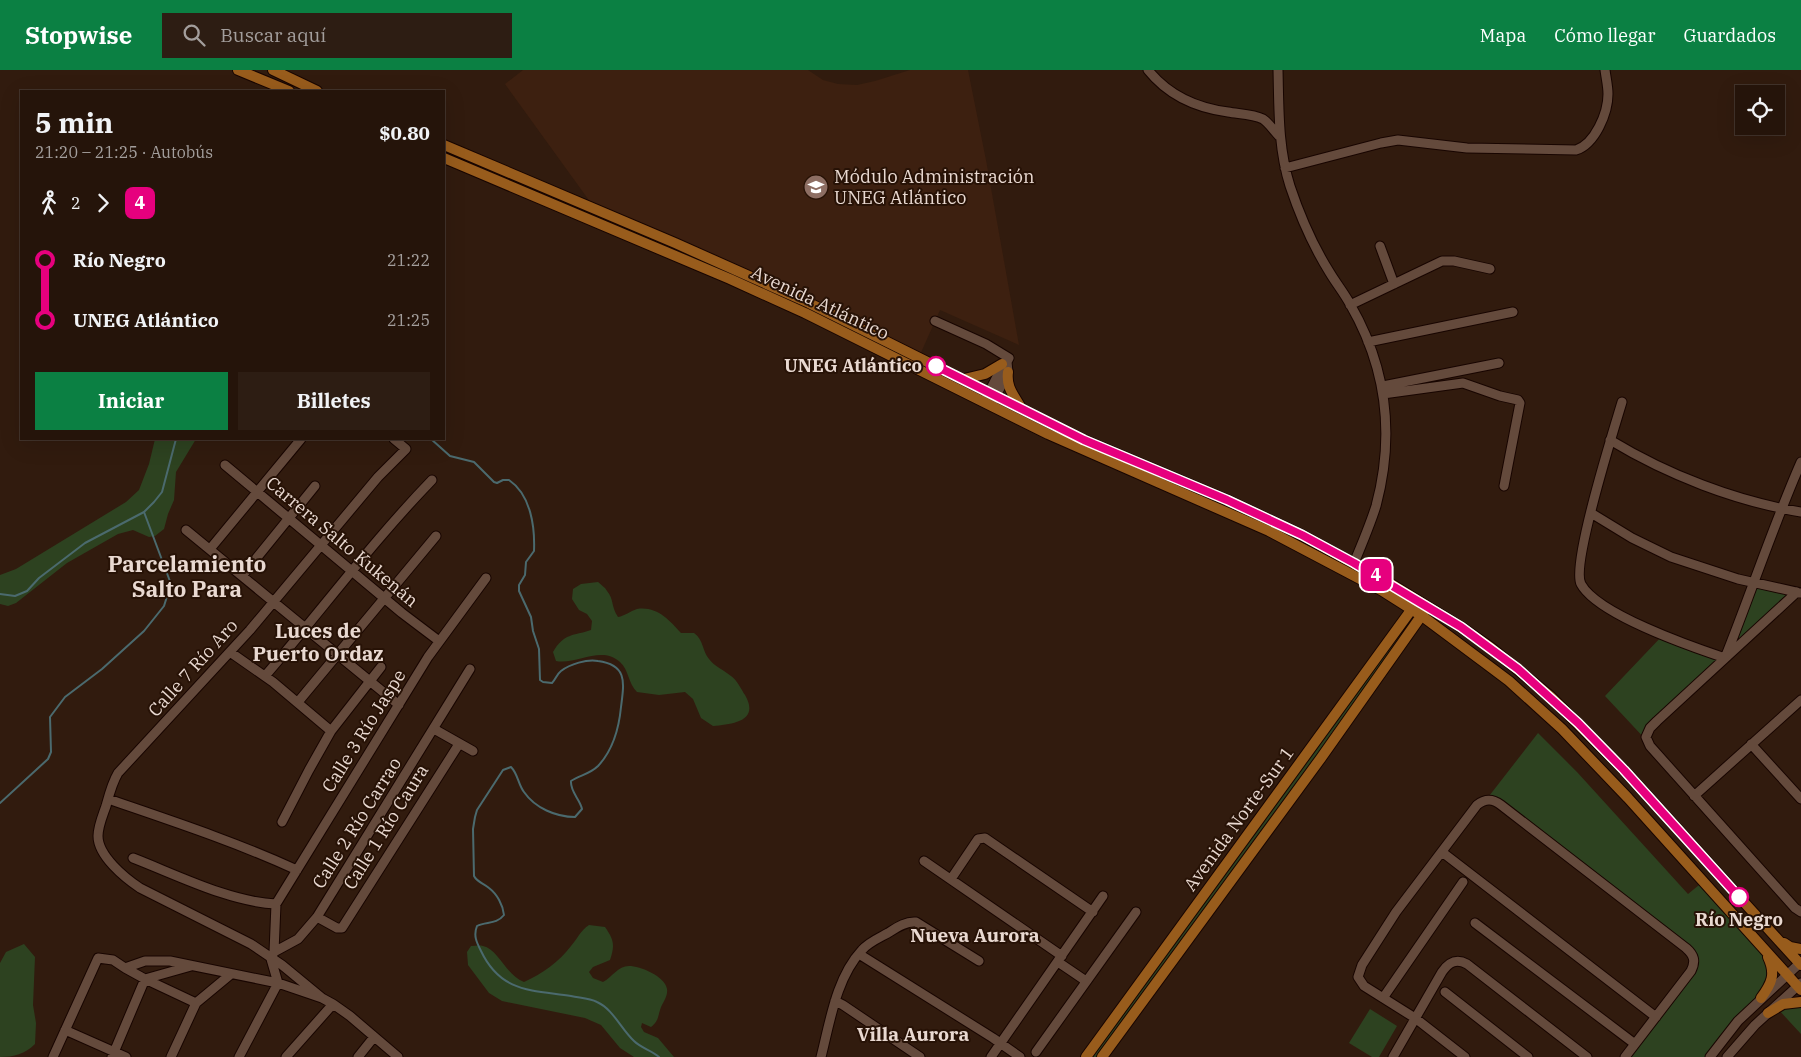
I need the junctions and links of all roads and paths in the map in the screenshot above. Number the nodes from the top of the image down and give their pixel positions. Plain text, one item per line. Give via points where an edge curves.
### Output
1 (238, 70) edge
2 (273, 70) edge
3 (1148, 70) edge
4 (1278, 70) edge
5 (1605, 70) edge
6 (287, 90) edge
7 (314, 90) edge
8 (1279, 136) junction
9 (445, 145) edge
10 (445, 158) edge
11 (1285, 168) junction
12 (1380, 246) dead end
13 (1490, 269) dead end
14 (1394, 284) junction
15 (1350, 305) junction
16 (1513, 312) dead end
17 (935, 321) dead end
18 (1368, 342) junction
19 (1499, 363) dead end
20 (1006, 366) junction
21 (964, 379) junction
22 (1383, 390) junction
23 (990, 399) junction
24 (1622, 402) dead end
25 (1021, 409) junction
26 (300, 440) edge
27 (395, 440) edge
28 (1610, 440) junction
29 (1801, 462) edge
30 (226, 465) dead end
31 (432, 480) dead end
32 (315, 486) dead end
33 (1504, 486) dead end
34 (258, 493) junction
35 (1781, 508) junction
36 (1801, 512) edge
37 (1591, 514) junction
38 (289, 518) junction
39 (186, 530) dead end
40 (436, 536) dead end
41 (321, 544) junction
42 (210, 550) junction
43 (1354, 563) junction
44 (353, 571) junction
45 (242, 576) junction
46 (486, 578) dead end
47 (1755, 582) junction
48 (1799, 593) edge
49 (385, 598) junction
50 (273, 602) junction
51 (1414, 605) junction
52 (1428, 607) junction
53 (1422, 616) junction
54 (306, 629) junction
55 (439, 641) junction
56 (230, 652) junction
57 (337, 656) junction
58 (1725, 658) junction
59 (381, 667) dead end
60 (470, 669) dead end
61 (265, 676) junction
62 (368, 682) junction
63 (1801, 700) edge
64 (298, 702) junction
65 (399, 705) junction
66 (434, 729) junction
67 (331, 731) junction
68 (459, 744) junction
69 (1751, 744) junction
70 (473, 751) dead end
71 (1694, 796) junction
72 (108, 799) junction
73 (1801, 799) edge
74 (282, 822) dead end
75 (1442, 852) junction
76 (133, 858) dead end
77 (924, 861) dead end
78 (297, 870) junction
79 (951, 879) junction
80 (1463, 882) dead end
81 (1103, 896) dead end
82 (276, 904) junction
83 (1093, 912) junction
84 (1136, 912) dead end
85 (1801, 912) edge
86 (317, 917) junction
87 (1475, 923) dead end
88 (1774, 935) junction
89 (1762, 947) junction
90 (1801, 949) edge
91 (858, 954) junction
92 (272, 956) junction
93 (1060, 959) junction
94 (979, 961) dead end
95 (1801, 963) edge
96 (194, 965) junction
97 (125, 968) junction
98 (231, 974) junction
99 (1787, 975) junction
100 (145, 979) junction
101 (1086, 982) junction
102 (278, 983) junction
103 (1800, 987) edge
104 (1445, 992) dead end
105 (322, 998) junction
106 (1383, 998) junction
107 (1762, 998) junction
108 (835, 1001) junction
109 (1801, 1002) edge
110 (196, 1003) junction
111 (333, 1004) junction
112 (1768, 1013) junction
113 (1656, 1017) junction
114 (1415, 1018) junction
115 (65, 1030) junction
116 (374, 1037) junction
117 (1001, 1044) junction
118 (1635, 1044) junction
119 (1036, 1052) dead end
120 (113, 1055) edge
121 (53, 1057) edge
122 (126, 1057) edge
123 (171, 1057) edge
124 (239, 1057) edge
125 (286, 1057) edge
126 (358, 1057) edge
127 (398, 1057) edge
128 (821, 1057) edge
129 (920, 1057) edge
130 (991, 1057) edge
131 (1020, 1057) edge
132 (1086, 1057) edge
133 (1102, 1057) edge
134 (1393, 1057) edge
135 (1465, 1057) edge
136 (1528, 1057) edge
137 (1587, 1057) edge
138 (1625, 1057) edge
139 (1710, 1057) edge
140 (1727, 1057) edge

1 - 6 main road
2 - 7 main road
3 - 8 street via 1165,87 1186,100 1206,108 1262,119
4 - 8 street
5 - 11 street via 1606,108 1590,141 1576,150 1467,148 1398,140
8 - 11 street
9 - 21 main road, Avenida Atlántico via 742,273
10 - 23 main road, Avenida Atlántico via 730,278
11 - 15 street via 1308,231
12 - 14 street
13 - 14 street via 1442,261
14 - 15 street
15 - 18 street
16 - 18 street
17 - 20 street via 1010,358
18 - 22 street
19 - 22 street
20 - 21 main road
20 - 23 street
20 - 25 main road via 1010,392
21 - 23 main road, Avenida Atlántico
22 - 33 street via 1463,383 1518,400
22 - 43 street via 1386,429 1380,482 1375,507
23 - 25 main road, Avenida Atlántico
23 - 51 main road, Avenida Atlántico via 1098,457 1268,531
24 - 28 street
25 - 43 main road, Avenida Atlántico via 1084,440 1260,515
26 - 34 street
27 - 41 street, Calle 7 Río Aro via 406,448
28 - 35 street via 1685,478
28 - 37 street
29 - 35 street
30 - 34 street, Carrera Salto Kukenán
31 - 44 street
32 - 38 street
34 - 38 street, Carrera Salto Kukenán
34 - 42 street
35 - 36 street
35 - 47 street
37 - 47 street via 1664,554 1717,573
37 - 58 street via 1579,576 1585,590 1632,621
38 - 41 street, Carrera Salto Kukenán
38 - 45 street
39 - 42 street
40 - 49 street
41 - 44 street, Carrera Salto Kukenán
41 - 50 street, Calle 7 Río Aro
42 - 45 street
43 - 51 main road, Avenida Atlántico
44 - 49 street, Carrera Salto Kukenán
44 - 54 street
45 - 50 street
46 - 55 street, Calle 3 Río Jaspe
47 - 48 street
47 - 58 street
48 - 58 street
49 - 55 street, Carrera Salto Kukenán
49 - 57 street
50 - 54 street
50 - 56 street, Calle 7 Río Aro
51 - 52 main road, Avenida Atlántico
51 - 53 main road, Avenida Atlántico
51 - 132 main road, Avenida Norte-Sur 1
52 - 53 main road, Avenida Norte-Sur 1
52 - 88 main road, Avenida Atlántico via 1490,647 1557,703 1624,770
53 - 89 main road, Avenida Atlántico via 1509,681 1562,729
53 - 133 main road, Avenida Norte-Sur 1
54 - 57 street
54 - 61 street
55 - 65 street, Calle 3 Río Jaspe
56 - 61 street
56 - 72 street, Calle 7 Río Aro via 118,773
57 - 62 street
57 - 64 street
58 - 71 street via 1647,733 1650,746
59 - 62 street
60 - 66 street, Calle 2 Río Carrao
61 - 64 street
62 - 65 street
62 - 67 street
63 - 69 street
64 - 67 street
65 - 78 street, Calle 3 Río Jaspe
66 - 68 street
66 - 86 street, Calle 2 Río Carrao
67 - 74 street
68 - 70 street
68 - 86 street, Calle 1 Río Caura via 342,928
69 - 71 street
69 - 73 street
71 - 85 street
72 - 78 street via 188,825
72 - 92 street, Calle 7 Río Aro via 98,837 113,865 126,878
75 - 106 street via 1396,912 1359,972 1358,977 1364,986
75 - 113 street
75 - 113 street via 1482,802 1492,800 1517,817 1690,952 1694,961 1691,971
76 - 82 street via 235,897
77 - 79 street
78 - 82 street, Calle 3 Río Jaspe
79 - 83 street via 978,840 985,838
79 - 93 street
80 - 106 street
81 - 83 street
82 - 92 street
83 - 93 street
84 - 101 street
86 - 92 street, Calle 2 Río Carrao via 298,938
87 - 118 street
88 - 90 main road via 1790,947
88 - 95 main road, Avenida Atlántico
89 - 99 main road, Avenida Atlántico
89 - 107 main road via 1773,972 1770,986
91 - 94 street via 897,927 916,922
91 - 108 street
91 - 117 street
92 - 102 street
92 - 105 street
93 - 101 street
93 - 117 street
95 - 99 street
96 - 97 street via 155,960
96 - 98 street
96 - 100 street
97 - 100 street
97 - 115 street via 113,960 98,958
98 - 102 street
98 - 110 street
99 - 103 main road, Avenida Atlántico
99 - 107 street
100 - 110 street
100 - 120 street
101 - 119 street
102 - 105 street
102 - 124 street
103 - 112 street
104 - 136 street
105 - 111 street
106 - 114 street
107 - 139 street via 1738,1021
108 - 128 street
108 - 129 street
109 - 112 main road via 1783,1004
110 - 123 street
111 - 116 street
111 - 125 street
112 - 140 street
113 - 118 street
114 - 134 street
114 - 135 street
114 - 137 street via 1446,967 1462,961
115 - 120 street
115 - 121 street
116 - 126 street
116 - 127 street
117 - 130 street
117 - 131 street
118 - 138 street
120 - 122 street

